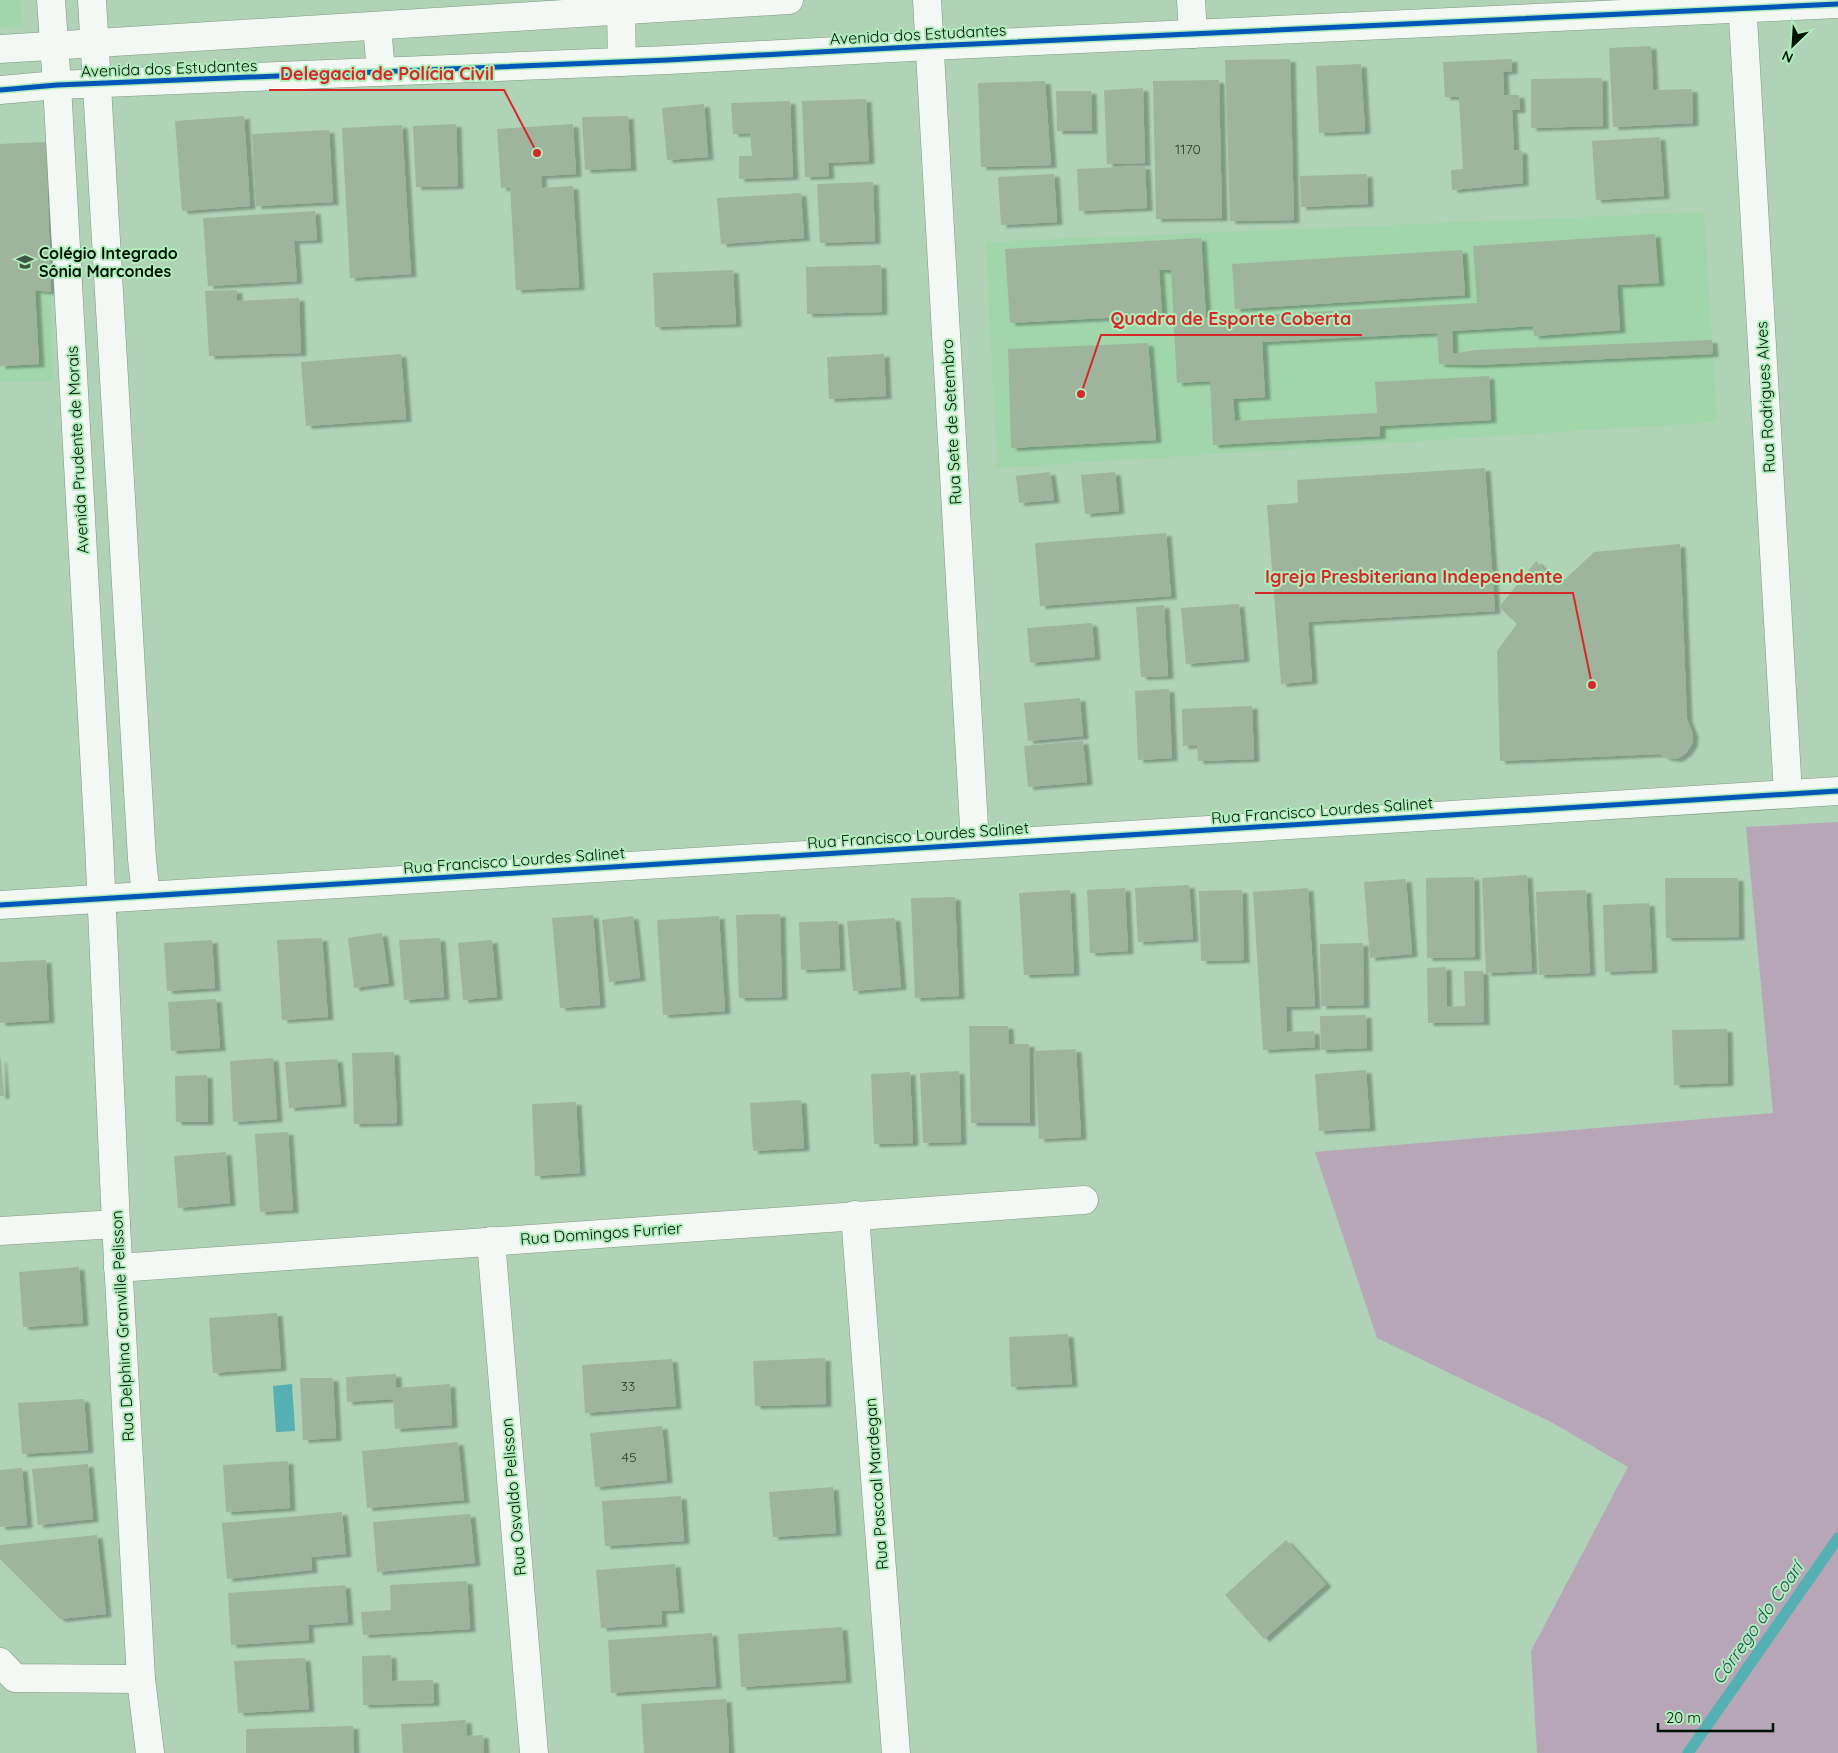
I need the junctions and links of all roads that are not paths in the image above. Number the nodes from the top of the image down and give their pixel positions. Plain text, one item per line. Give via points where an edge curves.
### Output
1 (51, 0) edge
2 (92, 0) edge
3 (789, 0) edge
4 (928, 0) edge
5 (1191, 0) edge
6 (1838, 4) edge
7 (1742, 5) edge
8 (621, 10) junction
9 (1438, 11) edge
10 (376, 26) junction
11 (1193, 34) junction
12 (94, 43) junction
13 (53, 46) junction
14 (930, 46) junction
15 (0, 49) edge
16 (622, 62) junction
17 (381, 72) junction
18 (98, 84) junction
19 (57, 85) junction
20 (0, 90) edge
21 (1838, 791) edge
22 (1788, 794) junction
23 (975, 844) junction
24 (146, 896) junction
25 (100, 899) junction
26 (0, 905) edge
27 (1084, 1200) dead end
28 (855, 1216) junction
29 (116, 1224) junction
30 (0, 1231) edge
31 (491, 1241) junction
32 (118, 1268) junction
33 (0, 1662) edge
34 (141, 1679) junction
35 (150, 1753) edge
36 (534, 1753) edge
37 (896, 1753) edge

1 - 13 street, Avenida Prudente de Morais
2 - 12 street
3 - 8 street, Avenida dos Estudantes
4 - 14 street, Rua Sete de Setembro
5 - 11 street
6 - 7 street, Avenida dos Estudantes
7 - 9 street, Avenida dos Estudantes
7 - 22 street, Rua Rodrigues Alves
8 - 10 street, Avenida dos Estudantes
8 - 16 street
9 - 11 street, Avenida dos Estudantes
10 - 12 street, Avenida dos Estudantes
10 - 17 street
11 - 14 street, Avenida dos Estudantes
12 - 13 street, Avenida dos Estudantes
12 - 18 street
13 - 15 street, Avenida dos Estudantes
13 - 19 street, Avenida Prudente de Morais
14 - 16 street, Avenida dos Estudantes
14 - 23 street, Rua Sete de Setembro
16 - 17 street, Avenida dos Estudantes
17 - 18 street, Avenida dos Estudantes
18 - 19 street, Avenida dos Estudantes
18 - 24 street
19 - 20 street, Avenida dos Estudantes
19 - 25 street, Avenida Prudente de Morais
21 - 22 street, Rua Francisco Lourdes Salinet
22 - 23 street, Rua Francisco Lourdes Salinet
23 - 24 street, Rua Francisco Lourdes Salinet
24 - 25 street, Rua Francisco Lourdes Salinet
25 - 26 street, Rua Francisco Lourdes Salinet
25 - 29 street, Rua Delphina Granville Pelisson
27 - 28 street, Rua Domingos Furrier
28 - 31 street, Rua Domingos Furrier
28 - 37 street, Rua Pascoal Mardegan
29 - 30 street
29 - 32 street, Rua Delphina Granville Pelisson
31 - 32 street, Rua Domingos Furrier
31 - 36 street, Rua Osvaldo Pelisson
32 - 34 street, Rua Delphina Granville Pelisson
33 - 34 street via 16,1678
34 - 35 street, Rua Delphina Granville Pelisson

